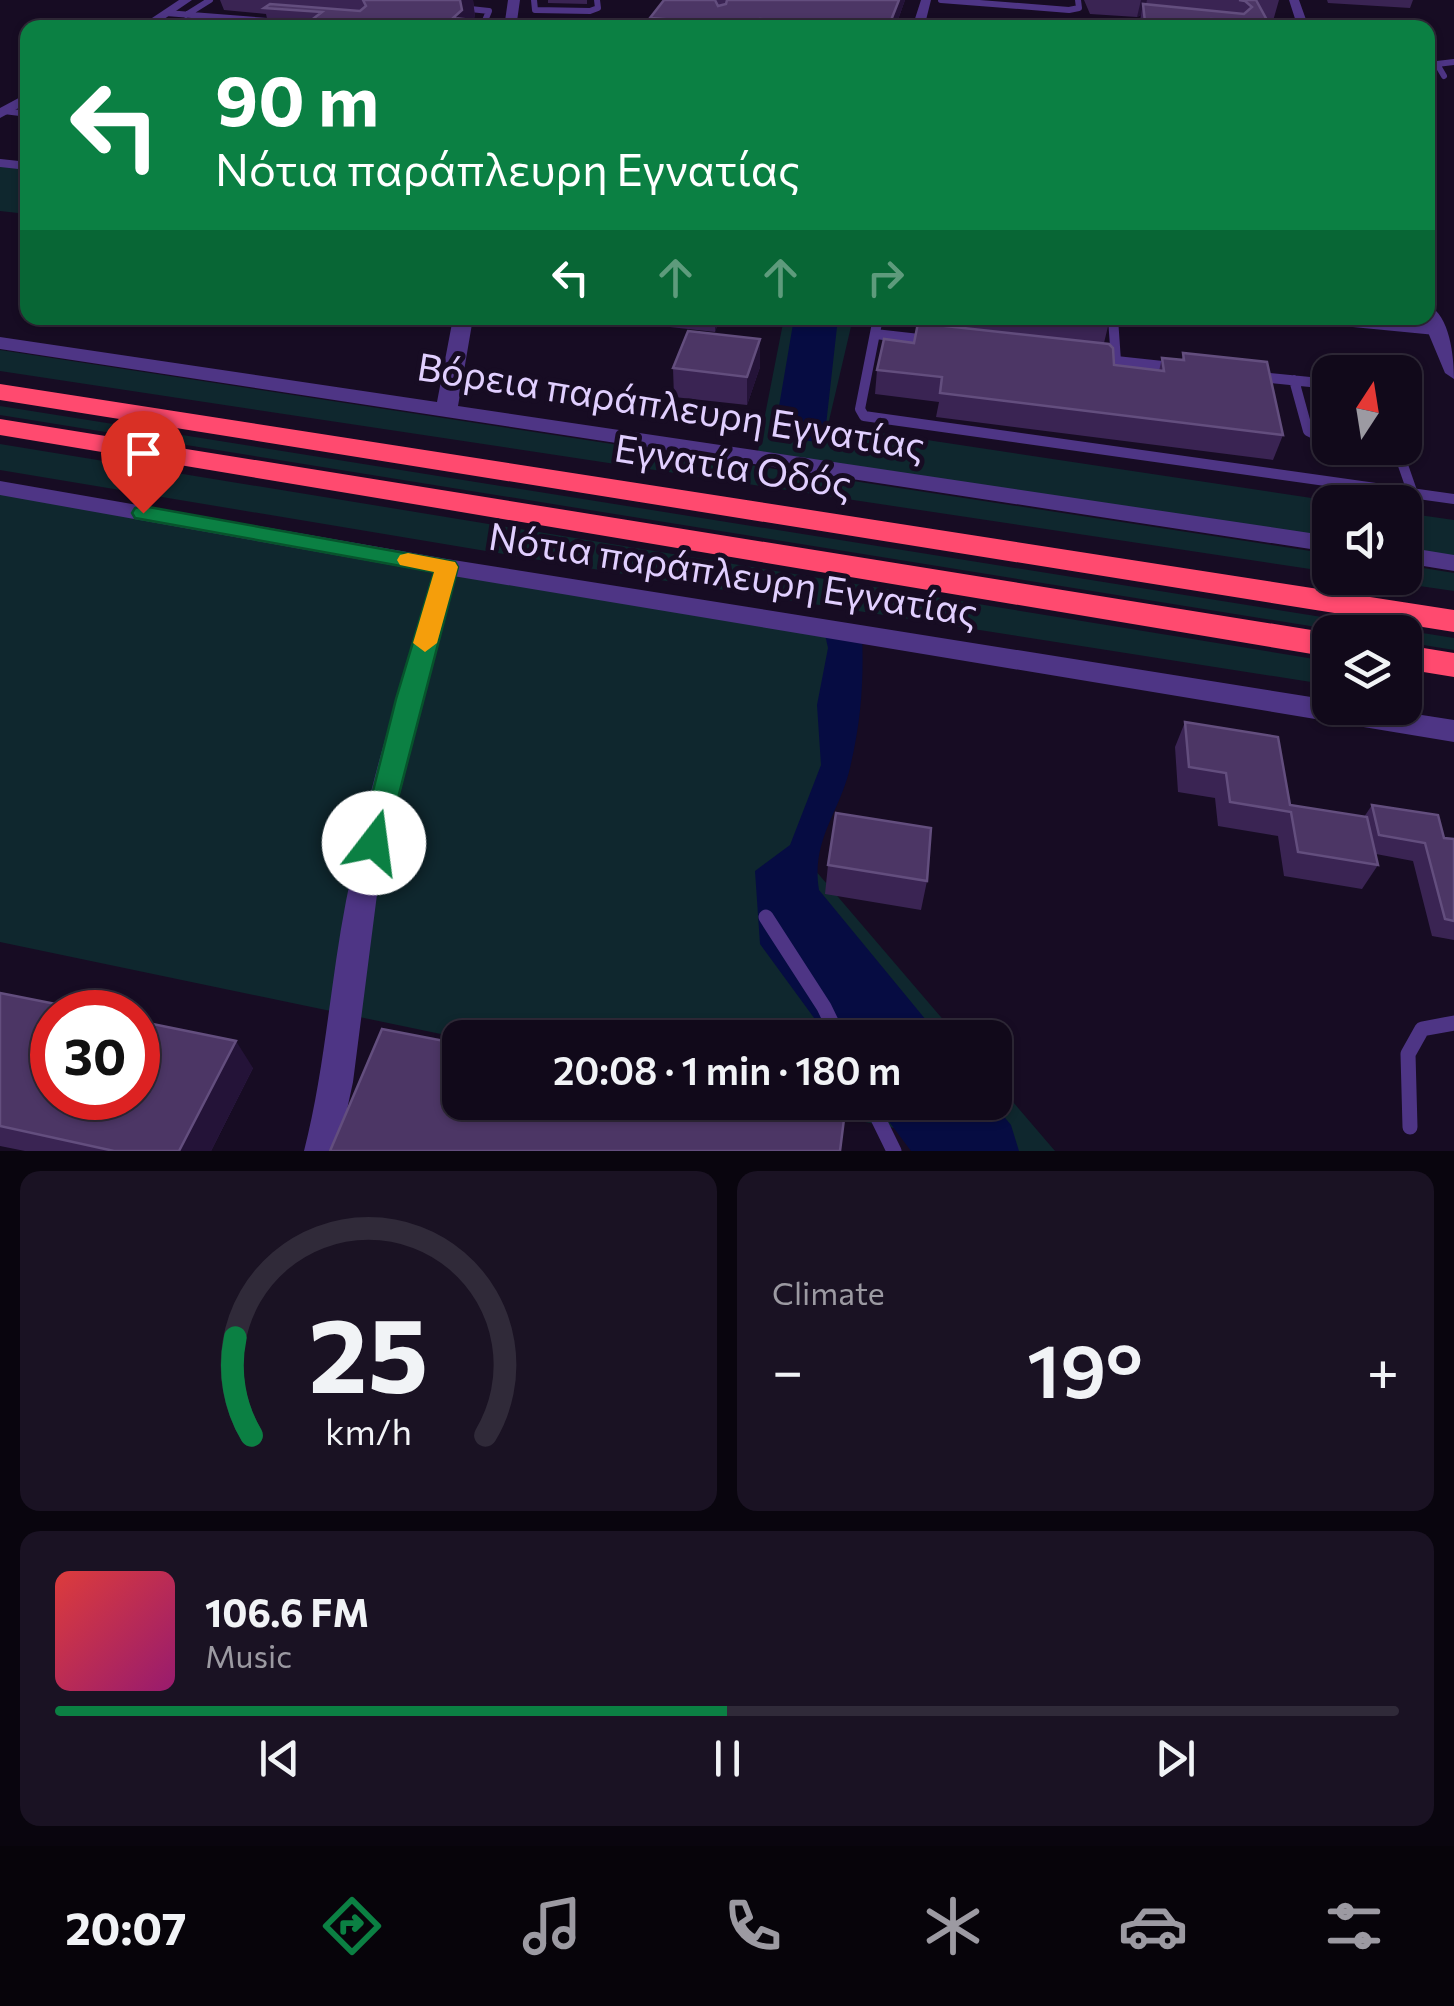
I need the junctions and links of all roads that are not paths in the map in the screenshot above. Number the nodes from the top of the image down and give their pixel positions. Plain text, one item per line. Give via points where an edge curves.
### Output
1 (188, 0) edge
2 (210, 0) edge
3 (534, 0) edge
4 (597, 0) edge
5 (941, 0) edge
6 (1078, 0) edge
7 (447, 7) edge
8 (166, 13) junction
9 (186, 15) junction
10 (155, 20) edge
11 (257, 20) edge
12 (485, 20) edge
13 (1454, 62) edge
14 (1444, 76) dead end
15 (461, 325) edge
16 (877, 325) edge
17 (1114, 325) edge
18 (1384, 325) edge
19 (1434, 325) edge
20 (1436, 330) junction
21 (875, 334) junction
22 (949, 342) edge
23 (0, 343) edge
24 (1097, 359) edge
25 (1116, 361) junction
26 (1175, 368) edge
27 (1454, 373) edge
28 (1255, 376) edge
29 (1294, 380) junction
30 (1312, 382) edge
31 (0, 392) edge
32 (446, 411) junction
33 (0, 427) edge
34 (1312, 433) edge
35 (1350, 485) edge
36 (0, 488) edge
37 (1422, 495) edge
38 (1454, 500) edge
39 (1312, 541) edge
40 (1422, 558) edge
41 (1454, 563) edge
42 (447, 567) junction
43 (1454, 621) edge
44 (1312, 641) edge
45 (1422, 660) edge
46 (1454, 665) edge
47 (1454, 730) edge
48 (766, 917) dead end
49 (830, 1020) edge
50 (1454, 1023) edge
51 (879, 1120) edge
52 (1410, 1127) dead end
53 (321, 1151) edge
54 (894, 1151) edge

1 - 8 street
2 - 9 lane
3 - 4 lane via 535,10 590,11 598,8
5 - 6 lane via 1069,10 1079,8
7 - 12 lane via 489,11
8 - 9 lane
8 - 10 street
9 - 11 lane
13 - 14 lane via 1437,64
15 - 32 street
16 - 21 lane
17 - 25 lane
18 - 20 lane
19 - 20 street
20 - 27 street
21 - 22 lane
21 - 35 lane via 864,416
23 - 32 street, Βόρεια παράπλευρη Εγνατίας
24 - 25 lane
25 - 26 lane
28 - 29 lane
29 - 30 lane
29 - 34 lane
31 - 43 highway, Εγνατία Οδός
32 - 39 street, Βόρεια παράπλευρη Εγνατίας
33 - 44 highway, Εγνατία Οδός
36 - 42 street, Νότια παράπλευρη Εγνατίας
37 - 38 lane
40 - 41 street
42 - 47 street, Νότια παράπλευρη Εγνατίας
42 - 53 street via 366,871 336,1097
45 - 46 highway
48 - 49 lane
50 - 52 lane via 1422,1029 1408,1054
51 - 54 lane

